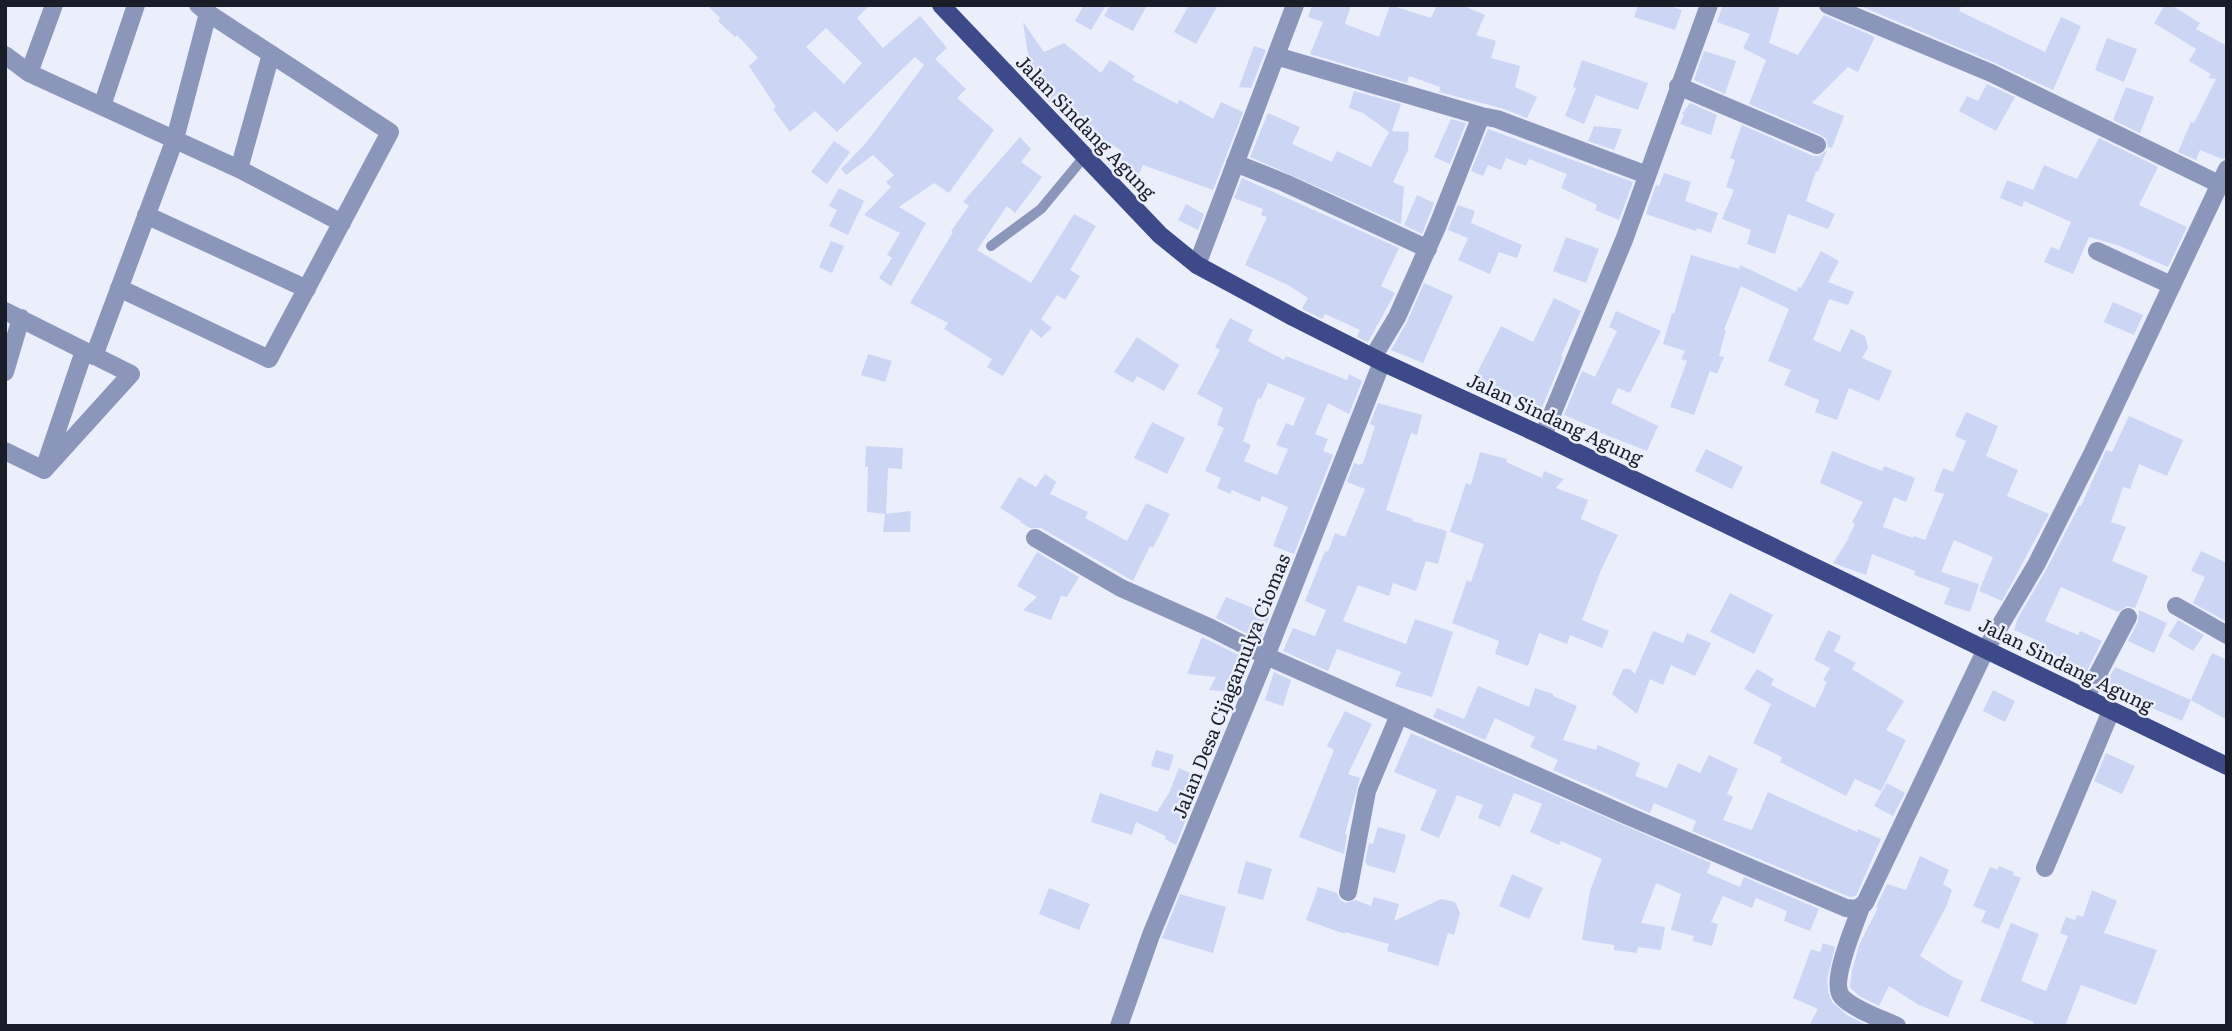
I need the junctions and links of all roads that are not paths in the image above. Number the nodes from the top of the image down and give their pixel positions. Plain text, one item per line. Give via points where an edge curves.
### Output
1 (54, 5) edge
2 (136, 5) edge
3 (1295, 5) edge
4 (1709, 5) edge
5 (1828, 5) edge
6 (944, 6) edge
7 (203, 9) edge
8 (1861, 12) edge
9 (271, 54) junction
10 (5, 55) edge
11 (1276, 56) junction
12 (29, 74) junction
13 (1678, 86) junction
14 (102, 106) junction
15 (1481, 116) junction
16 (175, 139) junction
17 (1817, 145) dead end
18 (1084, 157) junction
19 (1235, 163) junction
20 (239, 169) junction
21 (2225, 174) edge
22 (1647, 175) junction
23 (146, 215) junction
24 (342, 223) junction
25 (991, 246) dead end
26 (1428, 248) junction
27 (2097, 251) dead end
28 (1196, 265) junction
29 (2171, 285) junction
30 (119, 288) junction
31 (307, 289) junction
32 (13, 314) edge
33 (89, 354) junction
34 (1378, 359) junction
35 (5, 372) edge
36 (1543, 436) junction
37 (5, 451) edge
38 (44, 470) junction
39 (1035, 538) dead end
40 (2176, 606) dead end
41 (2128, 617) dead end
42 (2227, 635) edge
43 (1986, 649) junction
44 (1266, 656) junction
45 (2081, 696) junction
46 (2110, 711) junction
47 (1399, 715) junction
48 (2227, 766) edge
49 (2045, 868) dead end
50 (1348, 891) dead end
51 (1861, 907) junction
52 (1119, 1026) edge
53 (1897, 1026) edge

1 - 12 street
2 - 14 street
3 - 11 street
4 - 13 street
5 - 8 street
6 - 18 main road, Jalan Sindang Agung
7 - 9 street
7 - 16 street
8 - 21 street
9 - 20 street
9 - 24 street via 390,132
10 - 12 street
11 - 15 street
11 - 19 street
12 - 14 street
13 - 17 street
13 - 22 street
14 - 16 street
15 - 22 street
15 - 26 street, Jalan Desa Cijagamulya Ciomas
16 - 20 street
16 - 23 street
18 - 25 lane via 1041,209
18 - 28 main road, Jalan Sindang Agung
19 - 26 street
19 - 28 street
20 - 24 street
21 - 29 street
22 - 36 street
23 - 30 street
23 - 31 street
24 - 31 street
26 - 34 street, Jalan Desa Cijagamulya Ciomas
27 - 29 street
28 - 34 main road, Jalan Sindang Agung
29 - 43 street via 2036,565
30 - 31 street via 269,359
30 - 33 street
32 - 33 street
32 - 35 street
33 - 38 street
33 - 38 street via 131,374
34 - 36 main road, Jalan Sindang Agung
34 - 44 street, Jalan Desa Cijagamulya Ciomas
36 - 43 main road, Jalan Sindang Agung
37 - 38 street
39 - 44 street via 1121,588
40 - 42 street
41 - 45 street via 2090,689
43 - 45 main road, Jalan Sindang Agung
43 - 51 street
44 - 47 street
44 - 52 street, Jalan Desa Cijagamulya Ciomas via 1151,935
45 - 46 main road, Jalan Sindang Agung
46 - 48 main road, Jalan Sindang Agung
46 - 49 street
47 - 50 street via 1367,791
47 - 51 street via 1846,908
51 - 53 street via 1839,973 1838,991 1850,1003

